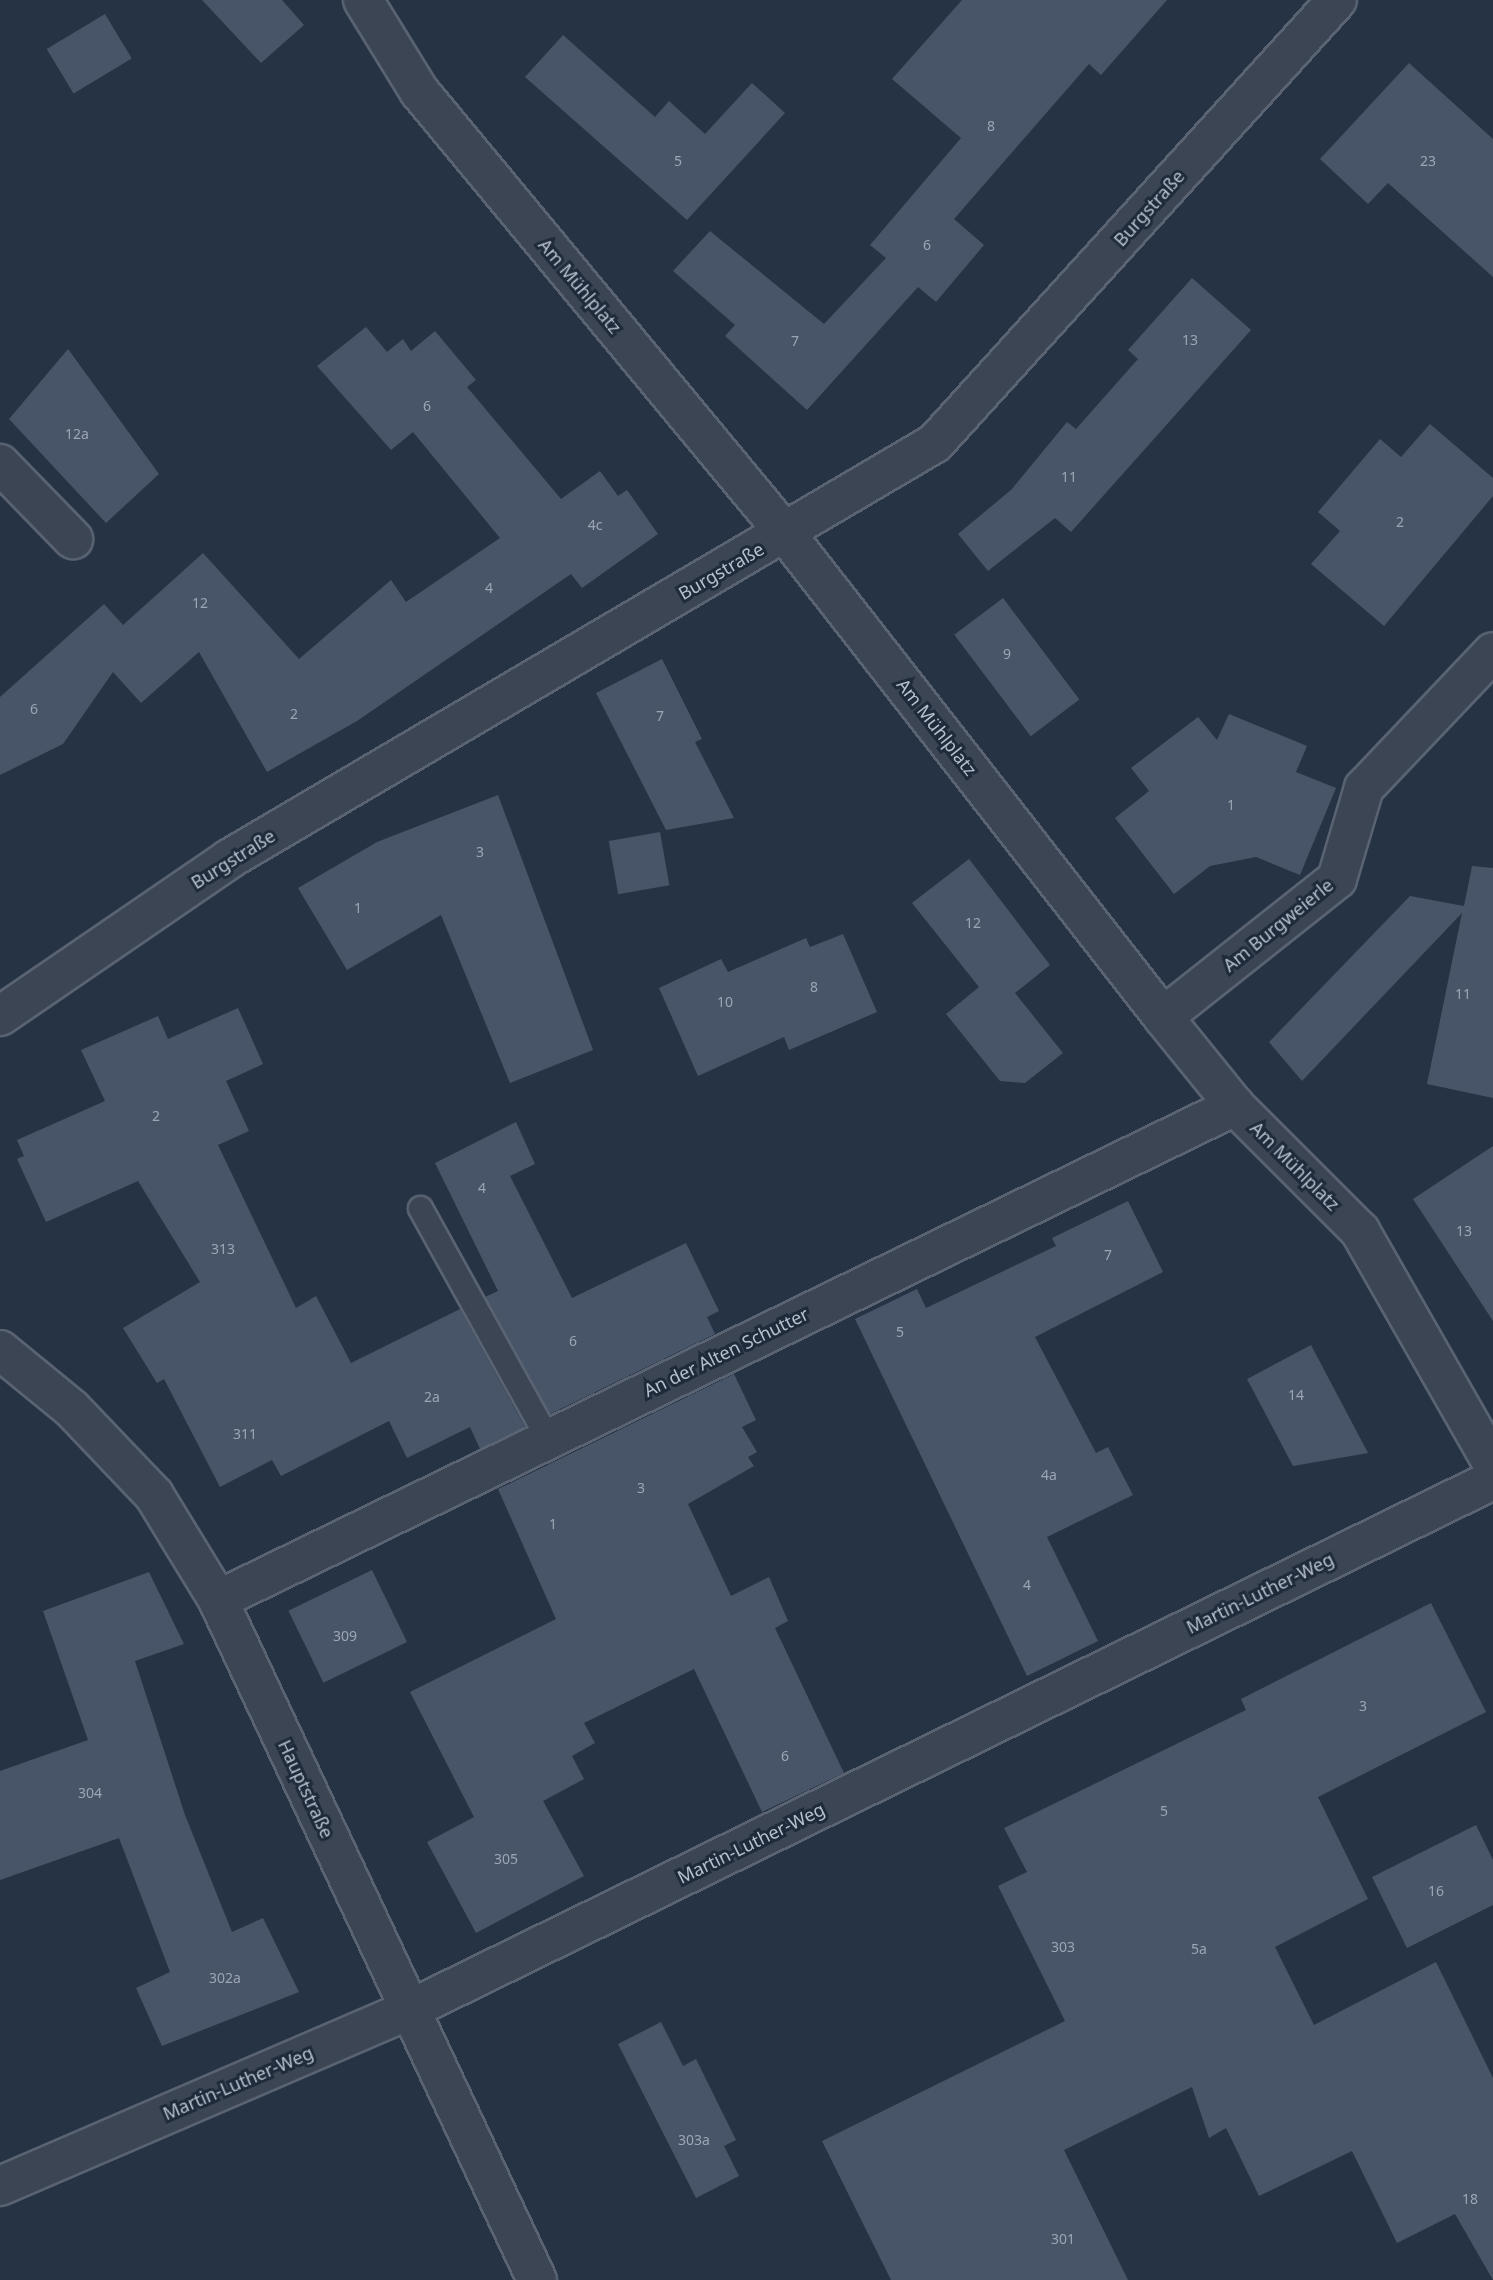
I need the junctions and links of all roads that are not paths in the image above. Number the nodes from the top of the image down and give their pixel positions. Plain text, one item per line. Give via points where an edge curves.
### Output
1 (363, 0) edge
2 (1337, 0) edge
3 (0, 464) edge
4 (785, 533) junction
5 (73, 539) dead end
6 (1493, 652) edge
7 (0, 1016) edge
8 (1163, 1017) junction
9 (1235, 1106) junction
10 (420, 1208) dead end
11 (0, 1350) edge
12 (548, 1439) junction
13 (1493, 1464) edge
14 (1493, 1480) edge
15 (218, 1600) junction
16 (409, 2010) junction
17 (0, 2186) edge
18 (537, 2280) edge

1 - 4 street, Am Mühlplatz via 419,91
2 - 4 street, Burgstraße via 935,443
3 - 5 street
4 - 7 street, Burgstraße via 229,859
4 - 8 street, Am Mühlplatz
6 - 8 street, Am Burgweierle via 1364,788 1337,879
8 - 9 street, Am Mühlplatz
9 - 12 street, An der Alten Schutter
9 - 13 street, Am Mühlplatz via 1360,1231
10 - 12 lane
11 - 15 street, Hauptstraße via 72,1409 154,1496
12 - 15 street, An der Alten Schutter
14 - 16 street, Martin-Luther-Weg
15 - 16 street, Hauptstraße
16 - 17 street, Martin-Luther-Weg
16 - 18 street, Hauptstraße

